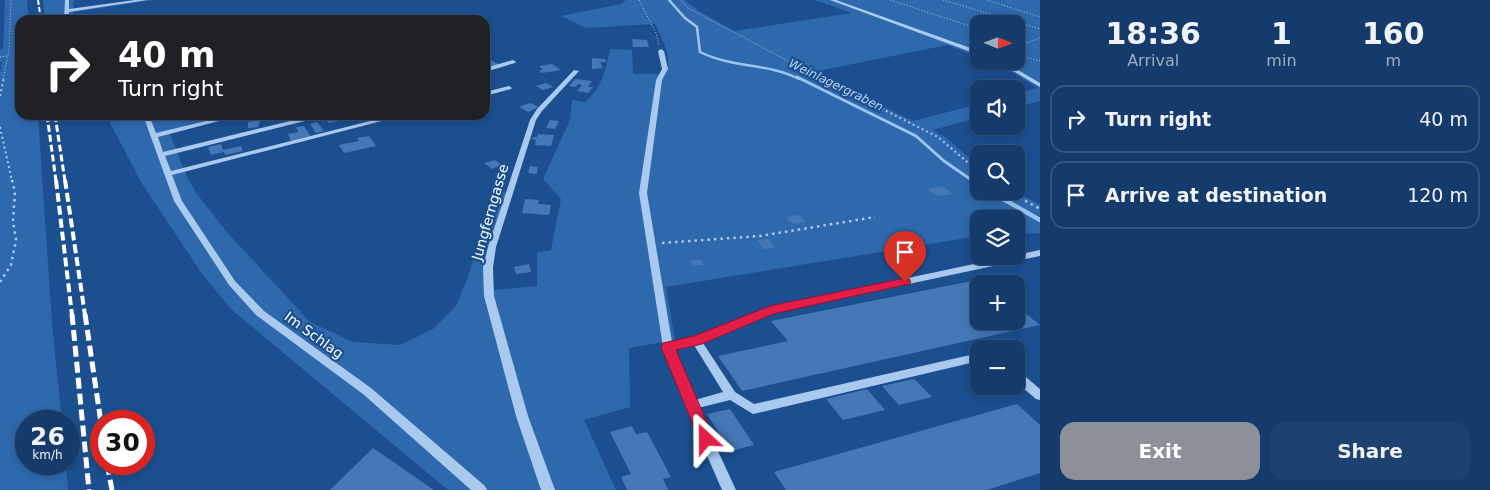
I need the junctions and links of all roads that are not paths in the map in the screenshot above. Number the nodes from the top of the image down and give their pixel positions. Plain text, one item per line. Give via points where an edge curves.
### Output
1 (67, 0) edge
2 (145, 0) edge
3 (832, 0) edge
4 (66, 11) junction
5 (66, 15) edge
6 (970, 50) edge
7 (661, 51) road end
8 (513, 62) dead end
9 (490, 69) edge
10 (1014, 70) edge
11 (576, 71) dead end
12 (1040, 85) edge
13 (509, 88) dead end
14 (490, 93) edge
15 (148, 120) edge
16 (219, 120) edge
17 (303, 120) edge
18 (382, 120) edge
19 (153, 136) junction
20 (160, 155) junction
21 (166, 174) junction
22 (1040, 253) edge
23 (697, 341) junction
24 (668, 347) junction
25 (970, 359) edge
26 (1025, 383) edge
27 (731, 395) junction
28 (1040, 396) edge
29 (691, 405) junction
30 (480, 490) edge
31 (548, 490) edge
32 (729, 490) edge

1 - 4 street
2 - 4 street
3 - 6 street
4 - 5 street
7 - 24 street via 665,69 659,80 643,193
8 - 9 street
10 - 12 street
11 - 31 street, Jungferngasse via 533,120 488,268 488,296 522,416
13 - 14 lane
15 - 19 street, Im Schlag
16 - 19 street
17 - 20 lane
18 - 21 street
19 - 20 street, Im Schlag
20 - 21 street, Im Schlag
21 - 30 street, Im Schlag via 178,201 232,282 260,313 367,391
22 - 23 street via 770,310
23 - 24 street
23 - 27 street
24 - 29 street
25 - 27 street via 753,409
26 - 28 street
27 - 29 street
29 - 32 street

